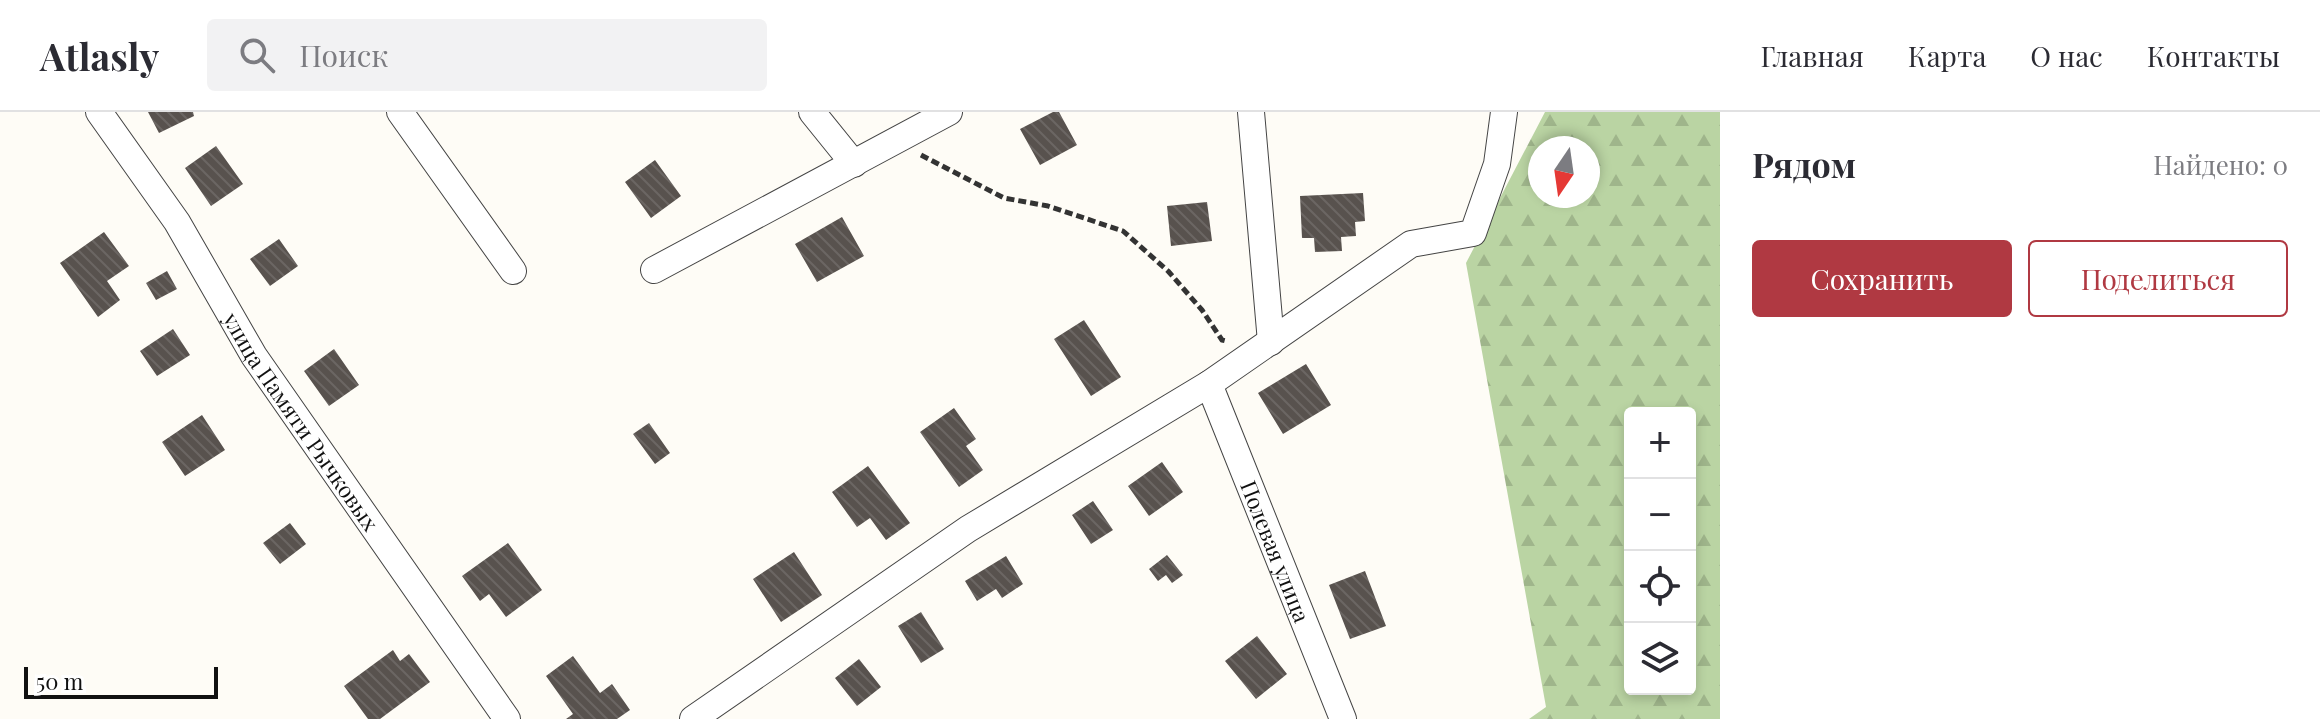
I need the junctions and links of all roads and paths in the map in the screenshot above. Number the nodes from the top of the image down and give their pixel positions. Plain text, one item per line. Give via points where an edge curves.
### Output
1 (400, 112) edge
2 (812, 112) edge
3 (949, 112) edge
4 (1251, 112) edge
5 (1504, 112) edge
6 (101, 114) edge
7 (914, 154) dead end
8 (854, 164) junction
9 (654, 270) dead end
10 (513, 271) dead end
11 (1271, 342) junction
12 (1209, 384) junction
13 (507, 719) edge
14 (693, 719) edge
15 (1343, 719) edge

1 - 10 street
2 - 8 street
3 - 8 street
4 - 11 street
5 - 11 street via 1497,164 1473,233 1411,244
6 - 13 street, улица Памяти Рычковых via 177,222 254,356
7 - 11 path via 1004,198 1048,206 1123,231 1168,271 1222,340
8 - 9 street
11 - 12 street
12 - 14 street via 968,529
12 - 15 street, Полевая улица

